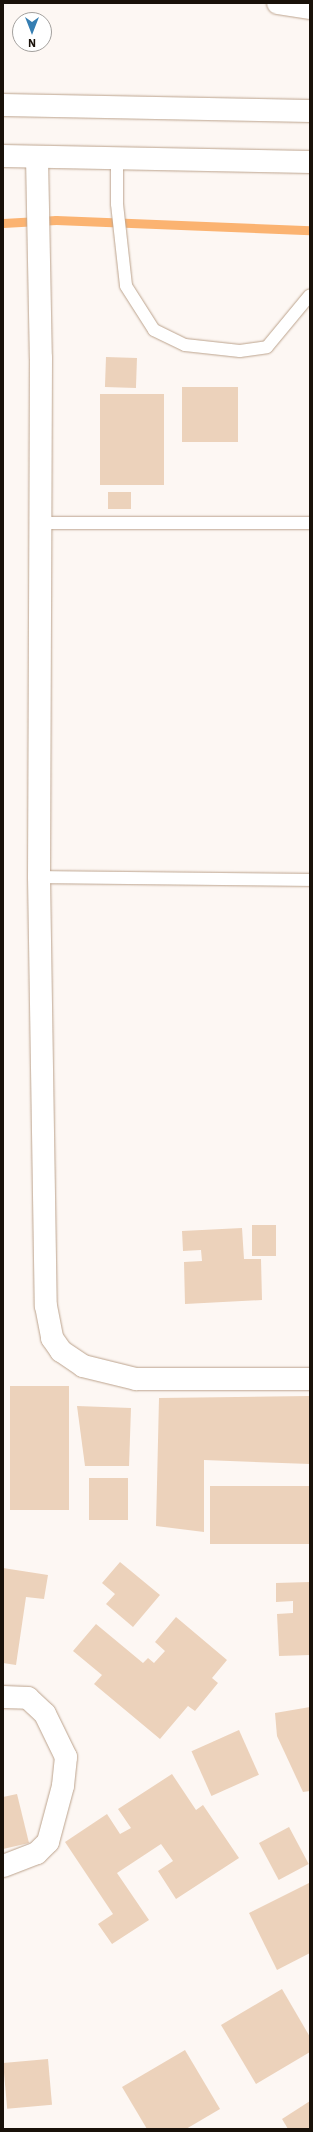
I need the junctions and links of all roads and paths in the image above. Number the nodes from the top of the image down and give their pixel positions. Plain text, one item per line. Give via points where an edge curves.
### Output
1 (278, 3) edge
2 (310, 8) edge
3 (3, 105) edge
4 (310, 111) edge
5 (3, 156) edge
6 (38, 157) junction
7 (117, 158) junction
8 (310, 162) edge
9 (310, 295) edge
10 (39, 523) junction
11 (310, 523) edge
12 (39, 877) junction
13 (310, 880) edge
14 (310, 1379) edge
15 (3, 1697) edge
16 (3, 1866) edge

1 - 2 street
3 - 4 street
5 - 6 street
6 - 7 street
6 - 10 street
7 - 8 street
7 - 9 lane via 117,204 126,286 154,330 185,345 240,351 267,347
10 - 11 lane
10 - 12 street
12 - 13 lane
12 - 14 street via 46,1306 52,1338 61,1351 83,1366 136,1379
15 - 16 street via 28,1698 45,1714 66,1757 63,1786 48,1842 37,1853

